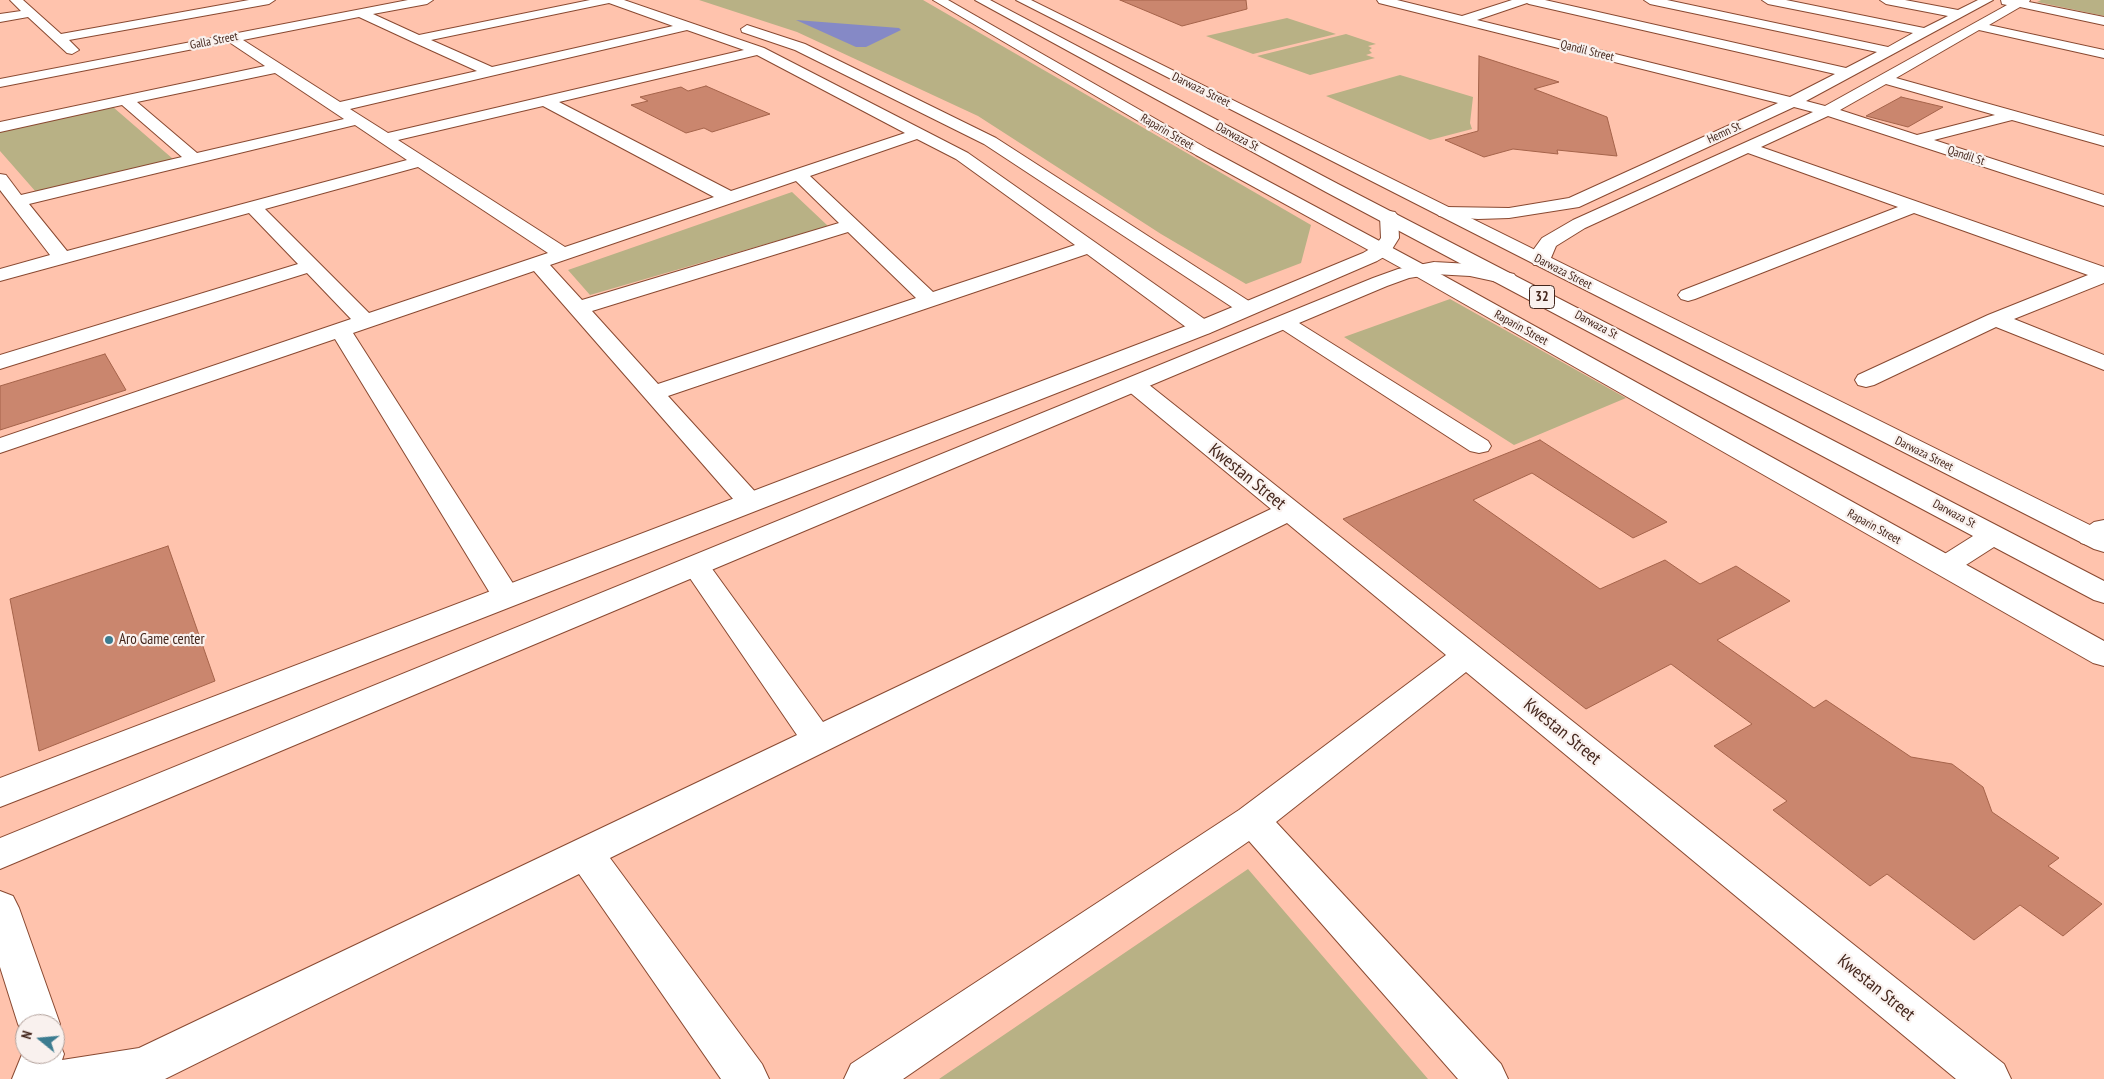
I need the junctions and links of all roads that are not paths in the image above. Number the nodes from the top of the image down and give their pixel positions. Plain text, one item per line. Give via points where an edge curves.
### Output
1 (16, 0) edge
2 (269, 0) edge
3 (427, 0) edge
4 (607, 0) edge
5 (612, 0) edge
6 (939, 0) edge
7 (982, 0) edge
8 (1022, 0) edge
9 (1383, 0) edge
10 (1524, 0) edge
11 (1529, 0) edge
12 (1650, 0) edge
13 (1768, 0) edge
14 (1886, 0) edge
15 (1987, 0) edge
16 (2002, 0) edge
17 (2022, 1) edge
18 (182, 2) dead end
19 (30, 13) junction
20 (198, 13) junction
21 (360, 13) junction
22 (1959, 14) junction
23 (0, 18) edge
24 (1463, 20) junction
25 (2104, 20) edge
26 (731, 24) dead end
27 (688, 26) junction
28 (1981, 27) junction
29 (1080, 29) junction
30 (1925, 32) junction
31 (1046, 34) junction
32 (58, 38) junction
33 (232, 38) junction
34 (418, 39) junction
35 (759, 51) junction
36 (1890, 51) junction
37 (2104, 54) edge
38 (91, 65) junction
39 (278, 68) junction
40 (492, 72) junction
41 (1848, 72) junction
42 (1882, 78) junction
43 (0, 83) edge
44 (126, 100) junction
45 (547, 102) junction
46 (1791, 103) junction
47 (338, 107) junction
48 (1827, 111) junction
49 (2012, 115) junction
50 (358, 120) junction
51 (0, 127) edge
52 (919, 133) junction
53 (2102, 137) edge
54 (386, 138) junction
55 (1917, 140) junction
56 (990, 141) junction
57 (1749, 148) junction
58 (952, 150) junction
59 (194, 159) junction
60 (420, 161) junction
61 (799, 174) junction
62 (0, 179) edge
63 (730, 198) junction
64 (17, 201) junction
65 (2104, 201) edge
66 (252, 206) junction
67 (1913, 206) junction
68 (1445, 212) junction
69 (1389, 216) junction
70 (851, 225) junction
71 (1089, 247) junction
72 (1382, 250) junction
73 (564, 254) junction
74 (62, 258) junction
75 (1541, 261) junction
76 (538, 263) junction
77 (1352, 265) junction
78 (311, 266) junction
79 (1419, 270) junction
80 (0, 275) edge
81 (2104, 275) edge
82 (1507, 278) junction
83 (1380, 282) junction
84 (1688, 295) dead end
85 (929, 300) junction
86 (578, 308) junction
87 (1248, 309) junction
88 (1995, 319) junction
89 (366, 322) junction
90 (1284, 322) junction
91 (1202, 328) junction
92 (340, 330) junction
93 (0, 362) edge
94 (2104, 363) edge
95 (1866, 380) dead end
96 (1135, 385) junction
97 (653, 392) junction
98 (0, 446) edge
99 (1479, 446) dead end
100 (750, 502) junction
101 (1289, 511) junction
102 (1994, 535) junction
103 (2100, 536) edge
104 (695, 566) junction
105 (1945, 566) junction
106 (2104, 593) edge
107 (506, 596) junction
108 (1467, 655) junction
109 (2104, 655) edge
110 (818, 740) junction
111 (0, 793) edge
112 (1252, 820) junction
113 (584, 853) junction
114 (0, 854) edge
115 (0, 908) edge
116 (36, 1014) edge
117 (39, 1064) edge
118 (34, 1079) edge
119 (67, 1079) edge
120 (747, 1079) edge
121 (866, 1079) edge
122 (1486, 1079) edge
123 (1988, 1079) edge

1 - 19 main road
2 - 20 main road
3 - 21 main road, Galla Street
4 - 34 main road
5 - 27 main road
6 - 72 main road, Raparin Street via 1202,152
7 - 31 main road, Darwaza St / 32
8 - 29 main road, Darwaza Street / 32
9 - 24 main road, Qandil Street
10 - 24 main road
11 - 41 main road
12 - 36 main road
13 - 30 main road
14 - 22 main road
15 - 22 main road, Hemn St
16 - 17 main road
17 - 25 main road
17 - 28 main road, Hemn St
18 - 20 main road
19 - 23 main road
19 - 32 main road
20 - 32 main road
21 - 33 main road, Galla Street
21 - 34 main road
22 - 30 main road, Hemn St
24 - 46 main road, Qandil Street
26 - 56 main road via 800,47
27 - 35 main road
27 - 40 main road
28 - 37 main road
28 - 42 main road, Hemn St
29 - 31 main road
29 - 68 main road, Darwaza Street / 32
30 - 36 main road, Hemn St
31 - 69 main road, Darwaza St / 32
32 - 38 main road
33 - 38 main road, Galla Street
33 - 39 main road
34 - 40 main road
35 - 45 main road
35 - 52 main road
36 - 41 main road, Hemn St
38 - 43 main road, Galla Street
39 - 44 main road
39 - 47 main road
40 - 47 main road
41 - 46 main road, Hemn St
42 - 48 main road, Hemn St
42 - 49 main road
44 - 51 main road
44 - 59 main road
45 - 54 main road
45 - 63 main road
46 - 48 main road, Qandil Street
46 - 68 main road, Hemn St via 1573,203 1502,214
47 - 50 main road
48 - 55 main road, Qandil St
48 - 57 main road, Hemn St
49 - 53 main road
49 - 55 main road
50 - 54 main road
50 - 59 main road
52 - 58 main road
52 - 61 main road
54 - 60 main road
55 - 65 main road, Qandil St
56 - 58 main road
56 - 87 main road
57 - 67 main road
57 - 75 main road, Hemn St via 1579,224 1549,242
58 - 71 main road
59 - 64 main road
60 - 66 main road
60 - 73 main road
61 - 63 main road
61 - 70 main road
62 - 64 main road
63 - 73 main road
64 - 74 main road
66 - 74 main road
66 - 78 main road
67 - 81 main road
67 - 84 main road
68 - 75 main road, Darwaza Street / 32
69 - 72 main road via 1390,238
69 - 82 main road, Darwaza St / 32
70 - 85 main road
70 - 86 main road
71 - 85 main road
71 - 91 main road
72 - 77 main road
72 - 79 main road, Raparin Street
73 - 76 main road
74 - 80 main road
75 - 103 main road, Darwaza Street / 32
76 - 86 main road
76 - 89 main road
77 - 83 main road via 1378,275
77 - 87 main road
78 - 89 main road
78 - 93 main road
79 - 82 main road via 1452,268
79 - 83 main road
79 - 105 main road, Raparin Street
81 - 88 main road
82 - 102 main road, Darwaza St / 32
83 - 90 main road
85 - 97 main road
86 - 97 main road
87 - 91 main road
88 - 94 main road
88 - 95 main road
89 - 92 main road
90 - 96 main road
90 - 99 main road
91 - 100 main road
92 - 98 main road
92 - 107 main road
96 - 101 main road, Kwestan Street
96 - 104 main road
97 - 100 main road
100 - 107 main road
101 - 108 main road, Kwestan Street
101 - 110 main road
102 - 105 main road
102 - 106 main road, Darwaza St / 32
104 - 110 main road
104 - 114 main road
105 - 109 main road, Raparin Street
107 - 111 main road
108 - 112 main road
108 - 123 main road, Kwestan Street
110 - 113 main road
112 - 121 main road
112 - 122 main road
113 - 119 main road via 142,1068
113 - 120 main road
115 - 116 main road
117 - 118 main road

